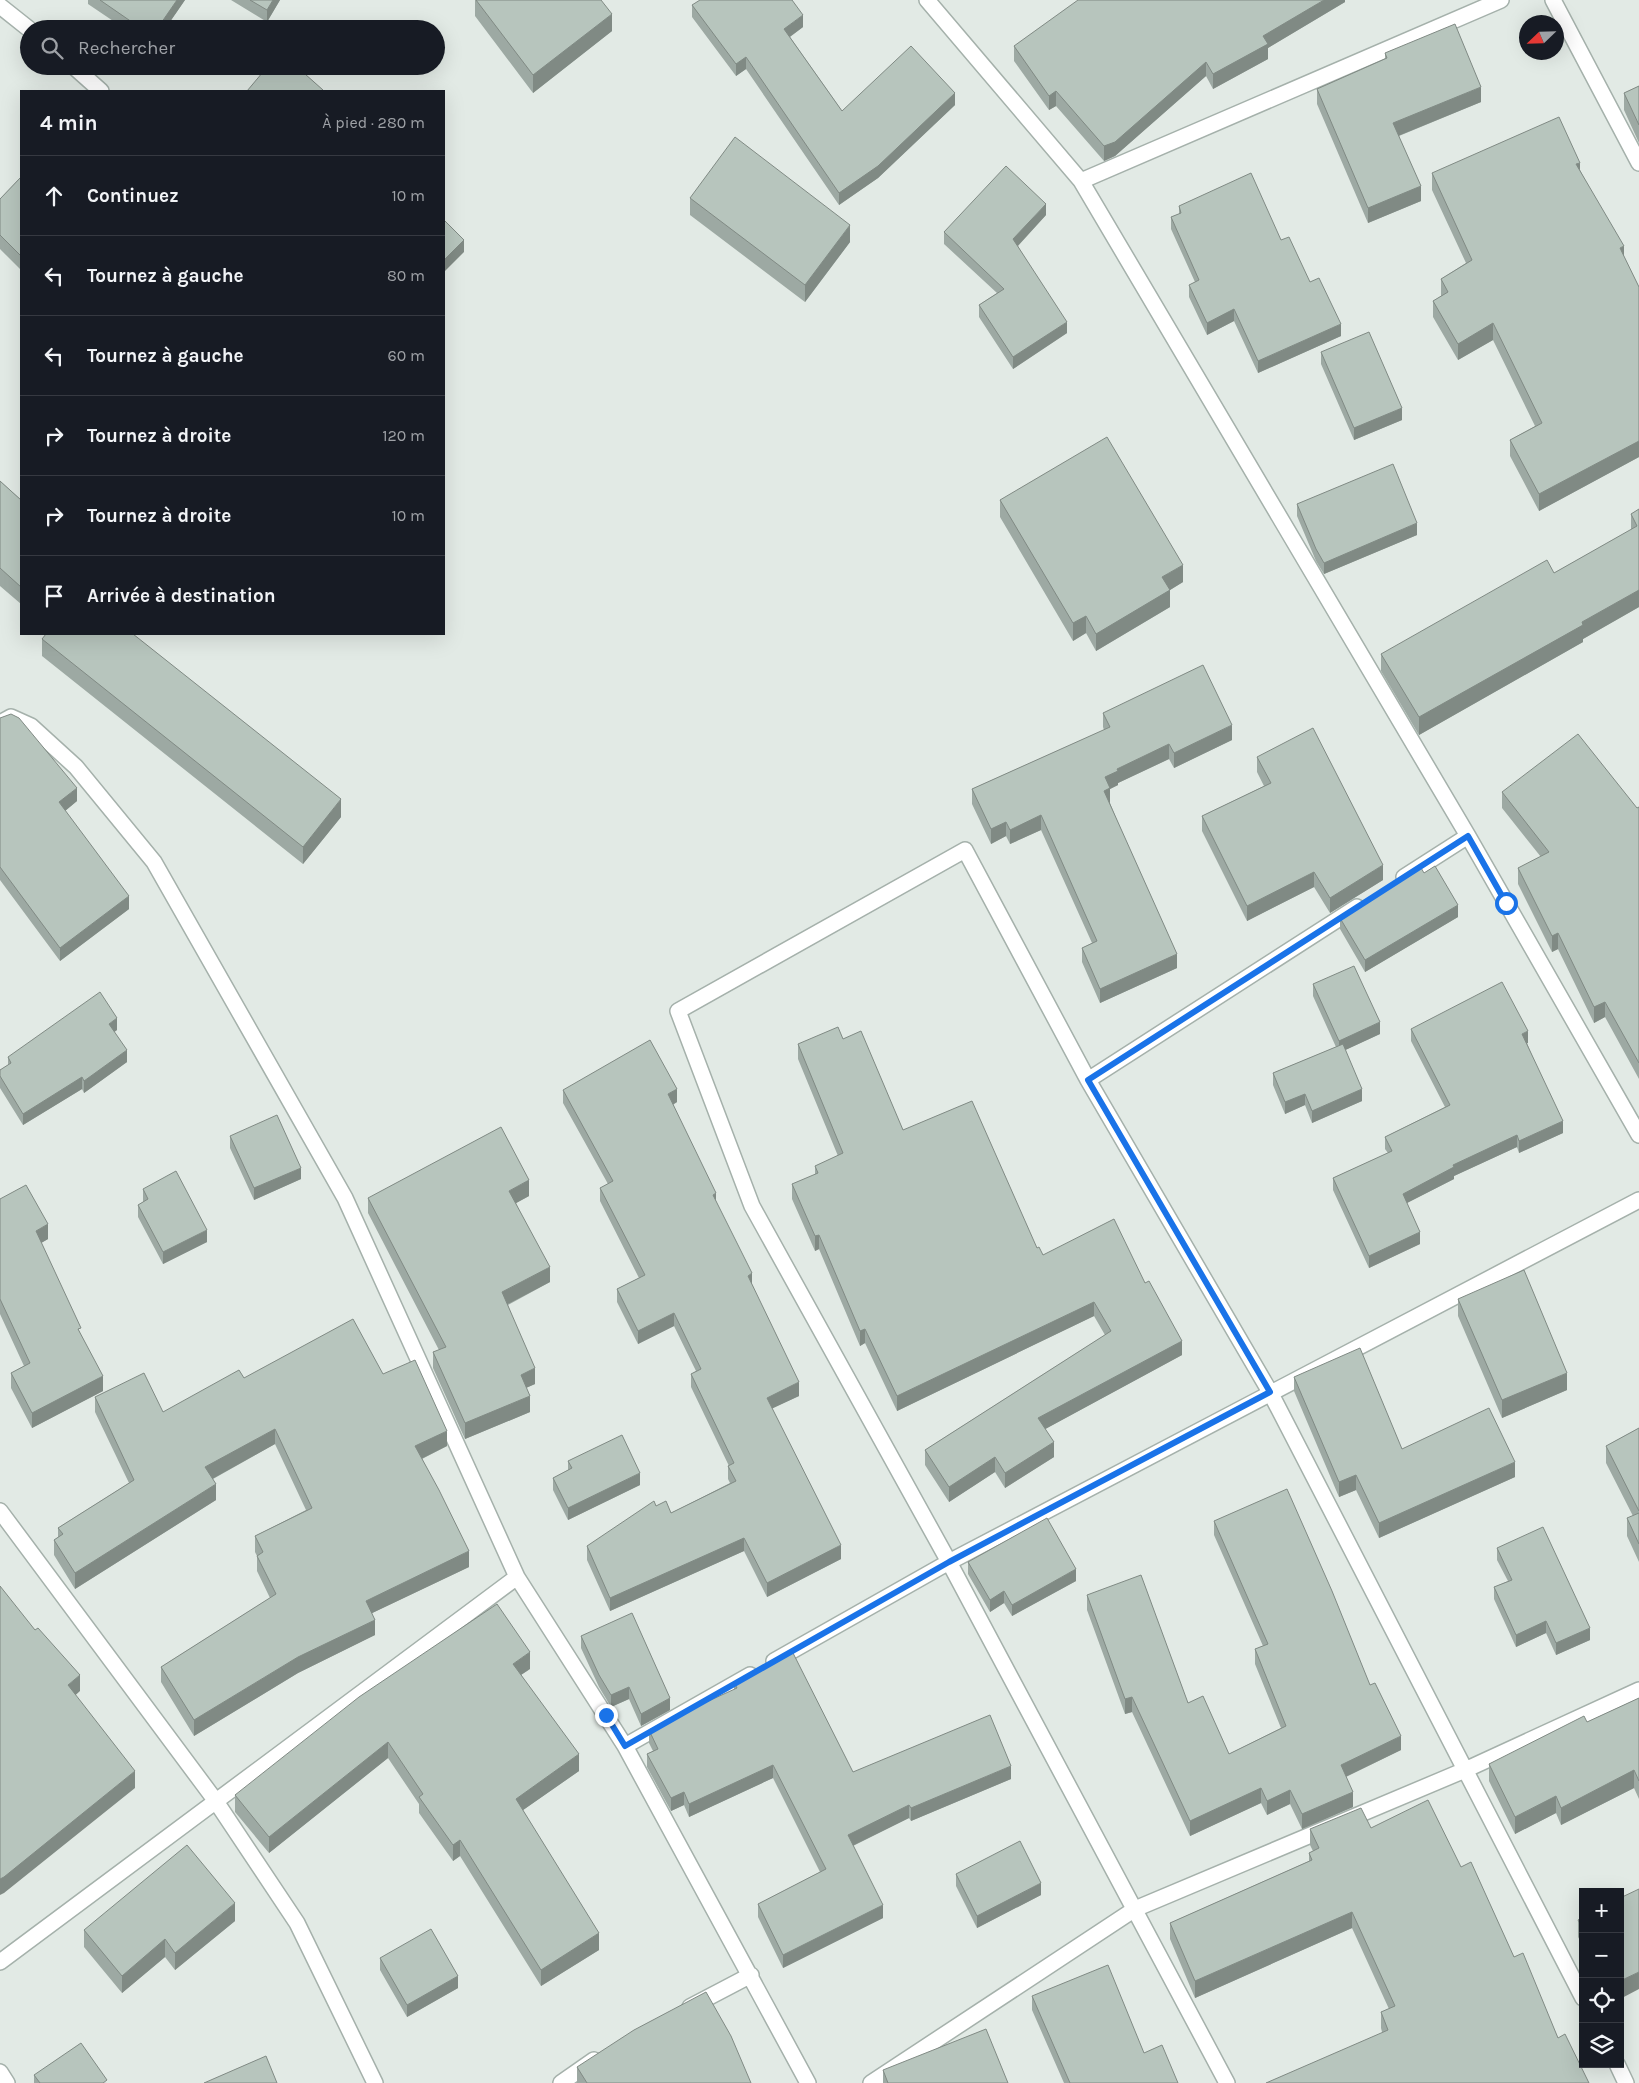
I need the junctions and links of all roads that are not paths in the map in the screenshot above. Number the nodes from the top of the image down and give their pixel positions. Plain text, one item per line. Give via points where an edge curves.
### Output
1 (927, 0) edge
2 (1501, 0) edge
3 (1552, 0) edge
4 (0, 6) edge
5 (20, 23) edge
6 (83, 75) edge
7 (100, 90) edge
8 (1639, 162) edge
9 (1081, 181) junction
10 (0, 723) edge
11 (1468, 836) junction
12 (1394, 884) edge
13 (1369, 900) edge
14 (1088, 1080) junction
15 (1639, 1135) edge
16 (1639, 1200) edge
17 (1270, 1392) junction
18 (0, 1511) edge
19 (949, 1562) junction
20 (517, 1577) junction
21 (1639, 1690) edge
22 (625, 1746) junction
23 (1465, 1770) junction
24 (215, 1800) junction
25 (1135, 1909) junction
26 (0, 1962) edge
27 (751, 1975) junction
28 (1579, 1990) edge
29 (675, 2014) edge
30 (608, 2052) edge
31 (1619, 2068) edge
32 (0, 2072) edge
33 (8, 2083) edge
34 (375, 2083) edge
35 (562, 2083) edge
36 (808, 2083) edge
37 (871, 2083) edge
38 (1227, 2083) edge
39 (1626, 2083) edge

1 - 9 street
2 - 9 street
3 - 8 street
4 - 5 street
6 - 7 street
9 - 11 street
10 - 20 street via 11,717 31,726 76,767 154,862 345,1198
11 - 12 street
11 - 15 street
13 - 14 street
14 - 17 street
14 - 19 street via 965,850 678,1011 752,1206
16 - 17 street
17 - 19 street
17 - 23 street
18 - 24 street
19 - 22 street
19 - 25 street
20 - 22 street
20 - 24 street
21 - 23 street
22 - 27 street
23 - 25 street
23 - 28 street
24 - 26 street
24 - 34 street via 297,1923
25 - 37 street
25 - 38 street
27 - 29 street
27 - 36 street
30 - 35 street
31 - 39 street
32 - 33 street

